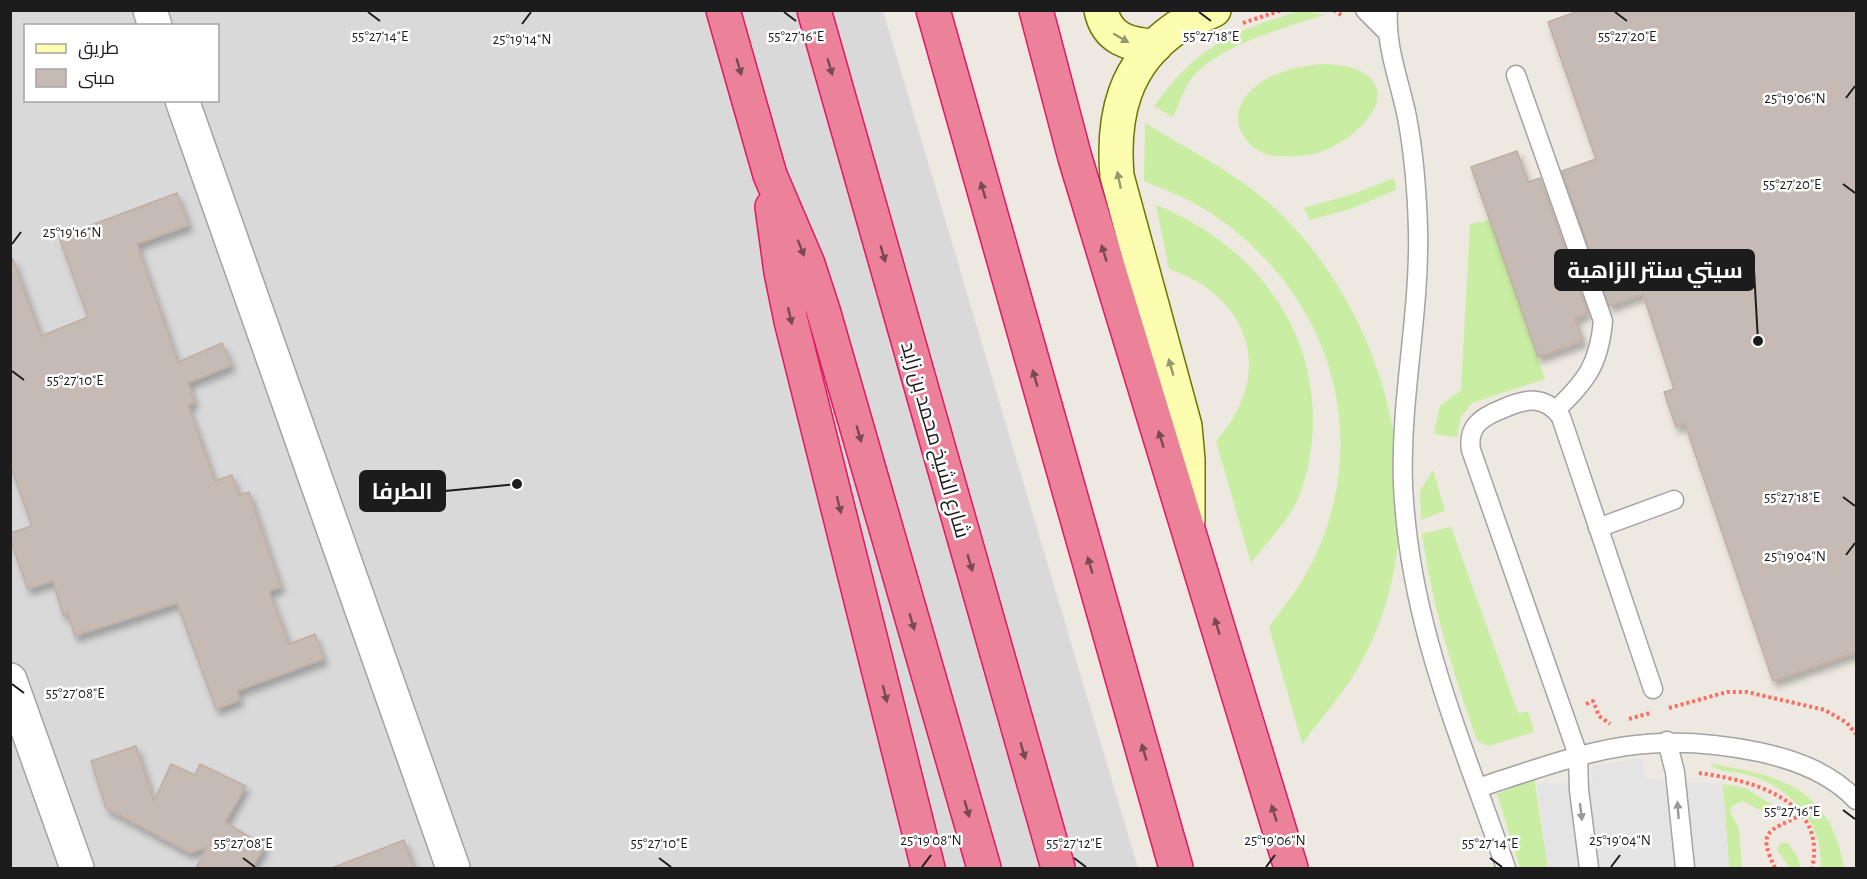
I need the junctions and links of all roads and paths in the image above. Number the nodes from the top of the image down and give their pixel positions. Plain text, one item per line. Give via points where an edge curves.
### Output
1 (723, 10) edge
2 (814, 10) edge
3 (933, 10) edge
4 (1036, 10) edge
5 (1101, 10) edge
6 (1282, 10) edge
7 (1365, 10) edge
8 (1388, 10) edge
9 (1225, 14) edge
10 (1387, 32) junction
11 (1155, 46) junction
12 (1516, 75) dead end
13 (183, 102) edge
14 (770, 175) junction
15 (1556, 410) junction
16 (1674, 500) dead end
17 (1598, 528) junction
18 (1188, 529) junction
19 (10, 680) edge
20 (1653, 689) dead end
21 (1666, 709) dead end
22 (1564, 712) junction
23 (1655, 712) dead end
24 (1622, 721) dead end
25 (1615, 723) dead end
26 (1857, 734) edge
27 (1666, 741) junction
28 (1578, 755) junction
29 (1675, 772) junction
30 (1478, 788) junction
31 (1857, 800) edge
32 (1160, 808) junction
33 (1801, 815) junction
34 (77, 868) edge
35 (453, 868) edge
36 (928, 868) edge
37 (984, 868) edge
38 (1058, 868) edge
39 (1176, 868) edge
40 (1185, 868) edge
41 (1291, 868) edge
42 (1506, 868) edge
43 (1589, 868) edge
44 (1685, 868) edge
45 (1775, 868) edge
46 (1812, 868) edge

1 -> 14 highway
2 -> 38 highway, شارع الشيخ محمد بن زايد
32 -> 3 highway
18 -> 4 highway via 1076,158
5 -> 11 street via 1103,21 1121,40
6 - 9 path via 1238,25
7 - 10 lane
8 - 10 lane
9 - 11 street via 1178,27
10 - 30 lane via 1407,117 1418,230 1418,287 1404,436 1406,528 1433,663
18 -> 11 street via 1185,426 1117,176 1114,141 1120,106 1134,74
12 - 15 lane via 1603,321 1597,358 1589,374
13 - 35 street
14 -> 36 highway via 779,263 791,321
14 -> 37 highway via 823,310
15 - 17 lane
15 - 22 lane via 1541,401 1524,400 1480,419 1470,442
16 - 17 lane
17 - 20 lane
41 -> 18 highway
19 - 34 street
21 - 26 path via 1727,692 1747,692 1825,710
22 - 25 path via 1593,701 1599,716 1609,724
22 - 28 lane
23 - 24 path
27 - 28 lane via 1621,745
27 - 29 lane
27 - 31 lane via 1734,747 1788,759 1827,776
28 - 30 lane
28 -> 43 lane
29 - 33 path via 1720,776 1759,786 1777,794
44 -> 29 lane
30 - 42 lane
32 - 39 highway
32 - 40 highway
33 - 45 path via 1766,837 1766,850
33 - 46 path via 1813,845

